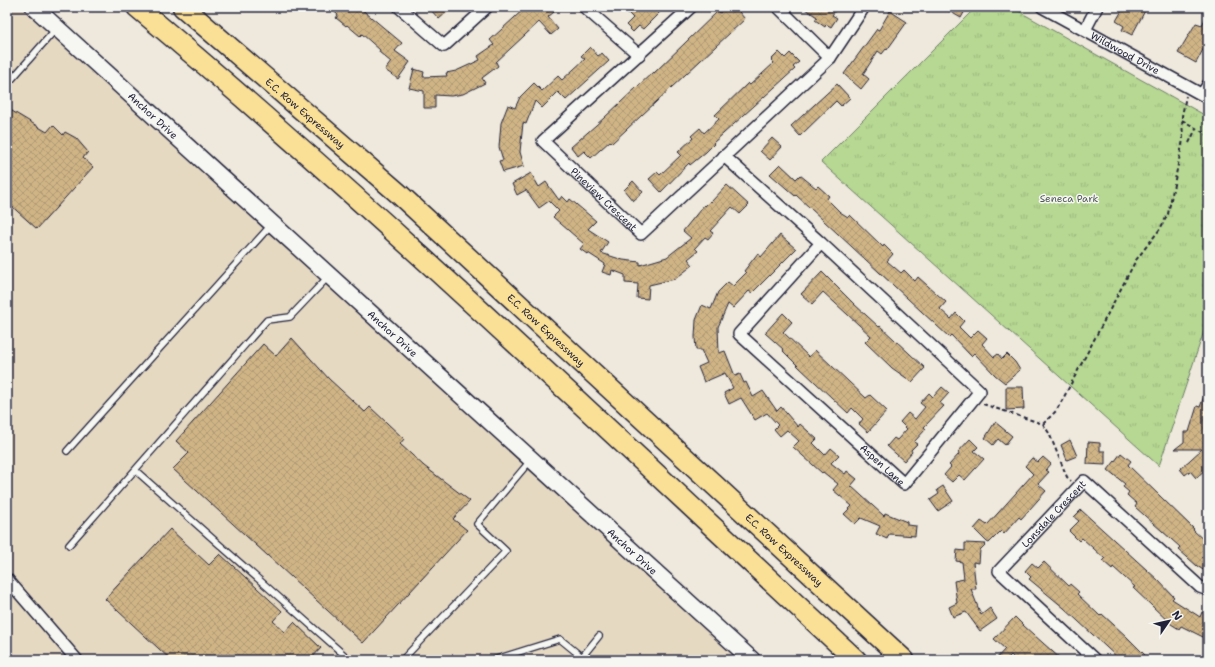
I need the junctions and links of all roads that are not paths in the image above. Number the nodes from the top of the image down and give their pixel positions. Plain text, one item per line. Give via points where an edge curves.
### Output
1 (34, 7) edge
2 (137, 7) edge
3 (183, 7) edge
4 (399, 7) edge
5 (487, 7) edge
6 (584, 7) edge
7 (691, 7) edge
8 (778, 7) edge
9 (864, 7) edge
10 (1042, 7) edge
11 (1097, 7) edge
12 (57, 28) junction
13 (1085, 30) junction
14 (638, 55) junction
15 (830, 58) junction
16 (7, 81) edge
17 (1206, 92) edge
18 (724, 156) junction
19 (272, 223) junction
20 (821, 243) junction
21 (329, 276) junction
22 (67, 451) dead end
23 (532, 459) junction
24 (135, 470) junction
25 (69, 545) dead end
26 (7, 579) edge
27 (1208, 590) edge
28 (600, 636) dead end
29 (581, 659) edge
30 (76, 660) edge
31 (350, 660) edge
32 (402, 660) edge
33 (493, 660) edge
34 (752, 660) edge
35 (856, 660) edge
36 (904, 660) edge
37 (1095, 660) edge

1 - 12 street, Anchor Drive
2 - 35 highway via 219,76 376,216
3 - 36 highway, E.C. Row Expressway via 398,193
4 - 5 street via 444,46
6 - 14 street
7 - 14 street, Pineview Crescent
8 - 15 street
9 - 15 street, Pineview Crescent
10 - 13 street, Wildwood Drive
11 - 13 street
12 - 16 lane via 12,79
12 - 19 street, Anchor Drive
13 - 17 street, Wildwood Drive
14 - 18 street, Pineview Crescent via 543,141 641,234
15 - 18 street, Pineview Crescent
18 - 20 street, Aspen Lane
19 - 21 street, Anchor Drive
19 - 22 lane
20 - 20 street, Aspen Lane via 739,334 904,484 980,391
21 - 23 street, Anchor Drive
21 - 24 lane via 290,317 267,320
23 - 32 lane via 477,524 506,551
23 - 34 street, Anchor Drive
24 - 25 lane
24 - 31 lane
26 - 30 street
27 - 37 street, Lonsdale Crescent via 1200,587 1084,481 999,571
28 - 29 lane
29 - 33 lane via 560,639

